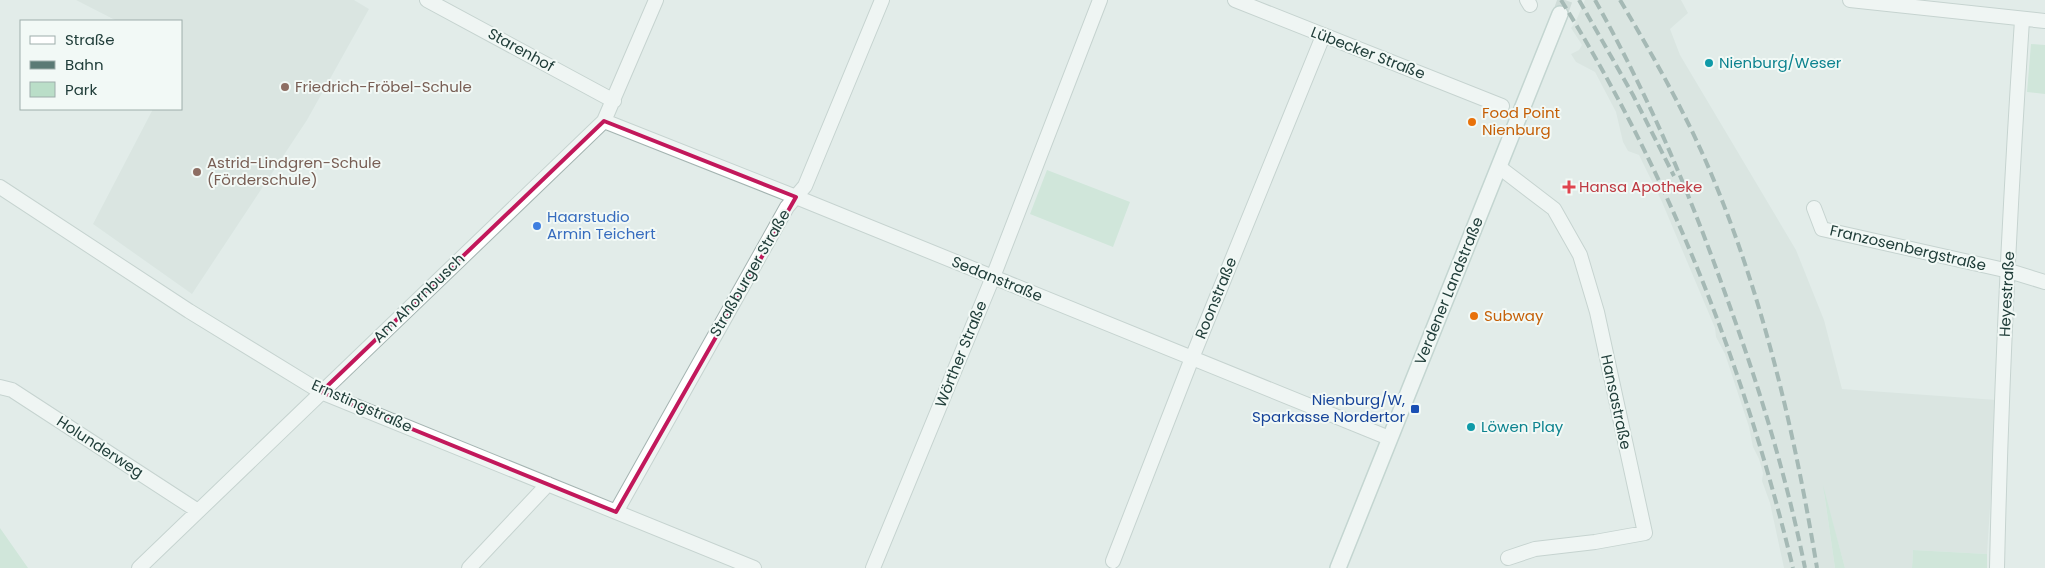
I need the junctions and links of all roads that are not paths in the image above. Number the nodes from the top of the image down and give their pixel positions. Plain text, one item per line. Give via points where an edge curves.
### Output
1 (427, 0) edge
2 (656, 0) edge
3 (882, 0) edge
4 (1100, 0) edge
5 (1235, 0) edge
6 (1850, 0) edge
7 (1560, 14) tunnel mouth
8 (2022, 20) junction
9 (2045, 21) edge
10 (1323, 36) junction
11 (614, 101) junction
12 (1502, 106) dead end
13 (604, 121) junction
14 (1499, 167) junction
15 (0, 187) edge
16 (796, 197) junction
17 (1814, 208) dead end
18 (2009, 271) junction
19 (993, 277) junction
20 (2045, 282) edge
21 (1192, 358) junction
22 (0, 387) edge
23 (321, 392) junction
24 (1389, 438) junction
25 (548, 484) junction
26 (198, 511) junction
27 (616, 512) junction
28 (1508, 558) dead end
29 (1113, 561) dead end
30 (139, 568) edge
31 (469, 568) edge
32 (754, 568) edge
33 (873, 568) edge
34 (1338, 568) edge
35 (1997, 568) edge

1 - 11 street, Starenhof
2 - 11 street, Am Ahornbusch
3 - 16 street, Straßburger Straße via 805,186
4 - 19 street, Wörther Straße
5 - 10 street, Lübecker Straße
6 - 8 street
7 - 14 main road, Verdener Landstraße
8 - 9 street
8 - 18 street, Heyestraße
10 - 12 street, Lübecker Straße
10 - 21 street, Roonstraße
11 - 13 street, Am Ahornbusch
13 - 16 street, Sedanstraße
13 - 23 street, Am Ahornbusch
14 - 24 main road, Verdener Landstraße
14 - 28 street, Hansastraße via 1554,209 1580,255 1596,312 1645,533 1535,549
15 - 23 street, Ernstingstraße via 189,311
16 - 19 street, Sedanstraße
16 - 27 street, Straßburger Straße via 787,207
17 - 18 street, Franzosenbergstraße via 1822,229
18 - 20 street, Franzosenbergstraße
18 - 35 street, Heyestraße
19 - 21 street, Sedanstraße
19 - 33 street, Wörther Straße
21 - 24 street, Sedanstraße
21 - 29 street, Roonstraße
22 - 26 street, Holunderweg via 12,390
23 - 25 street, Ernstingstraße
23 - 26 street, Am Ahornbusch
24 - 34 main road, Verdener Landstraße
25 - 27 street, Ernstingstraße
25 - 31 street
26 - 30 street, Am Ahornbusch
27 - 32 street, Ernstingstraße

